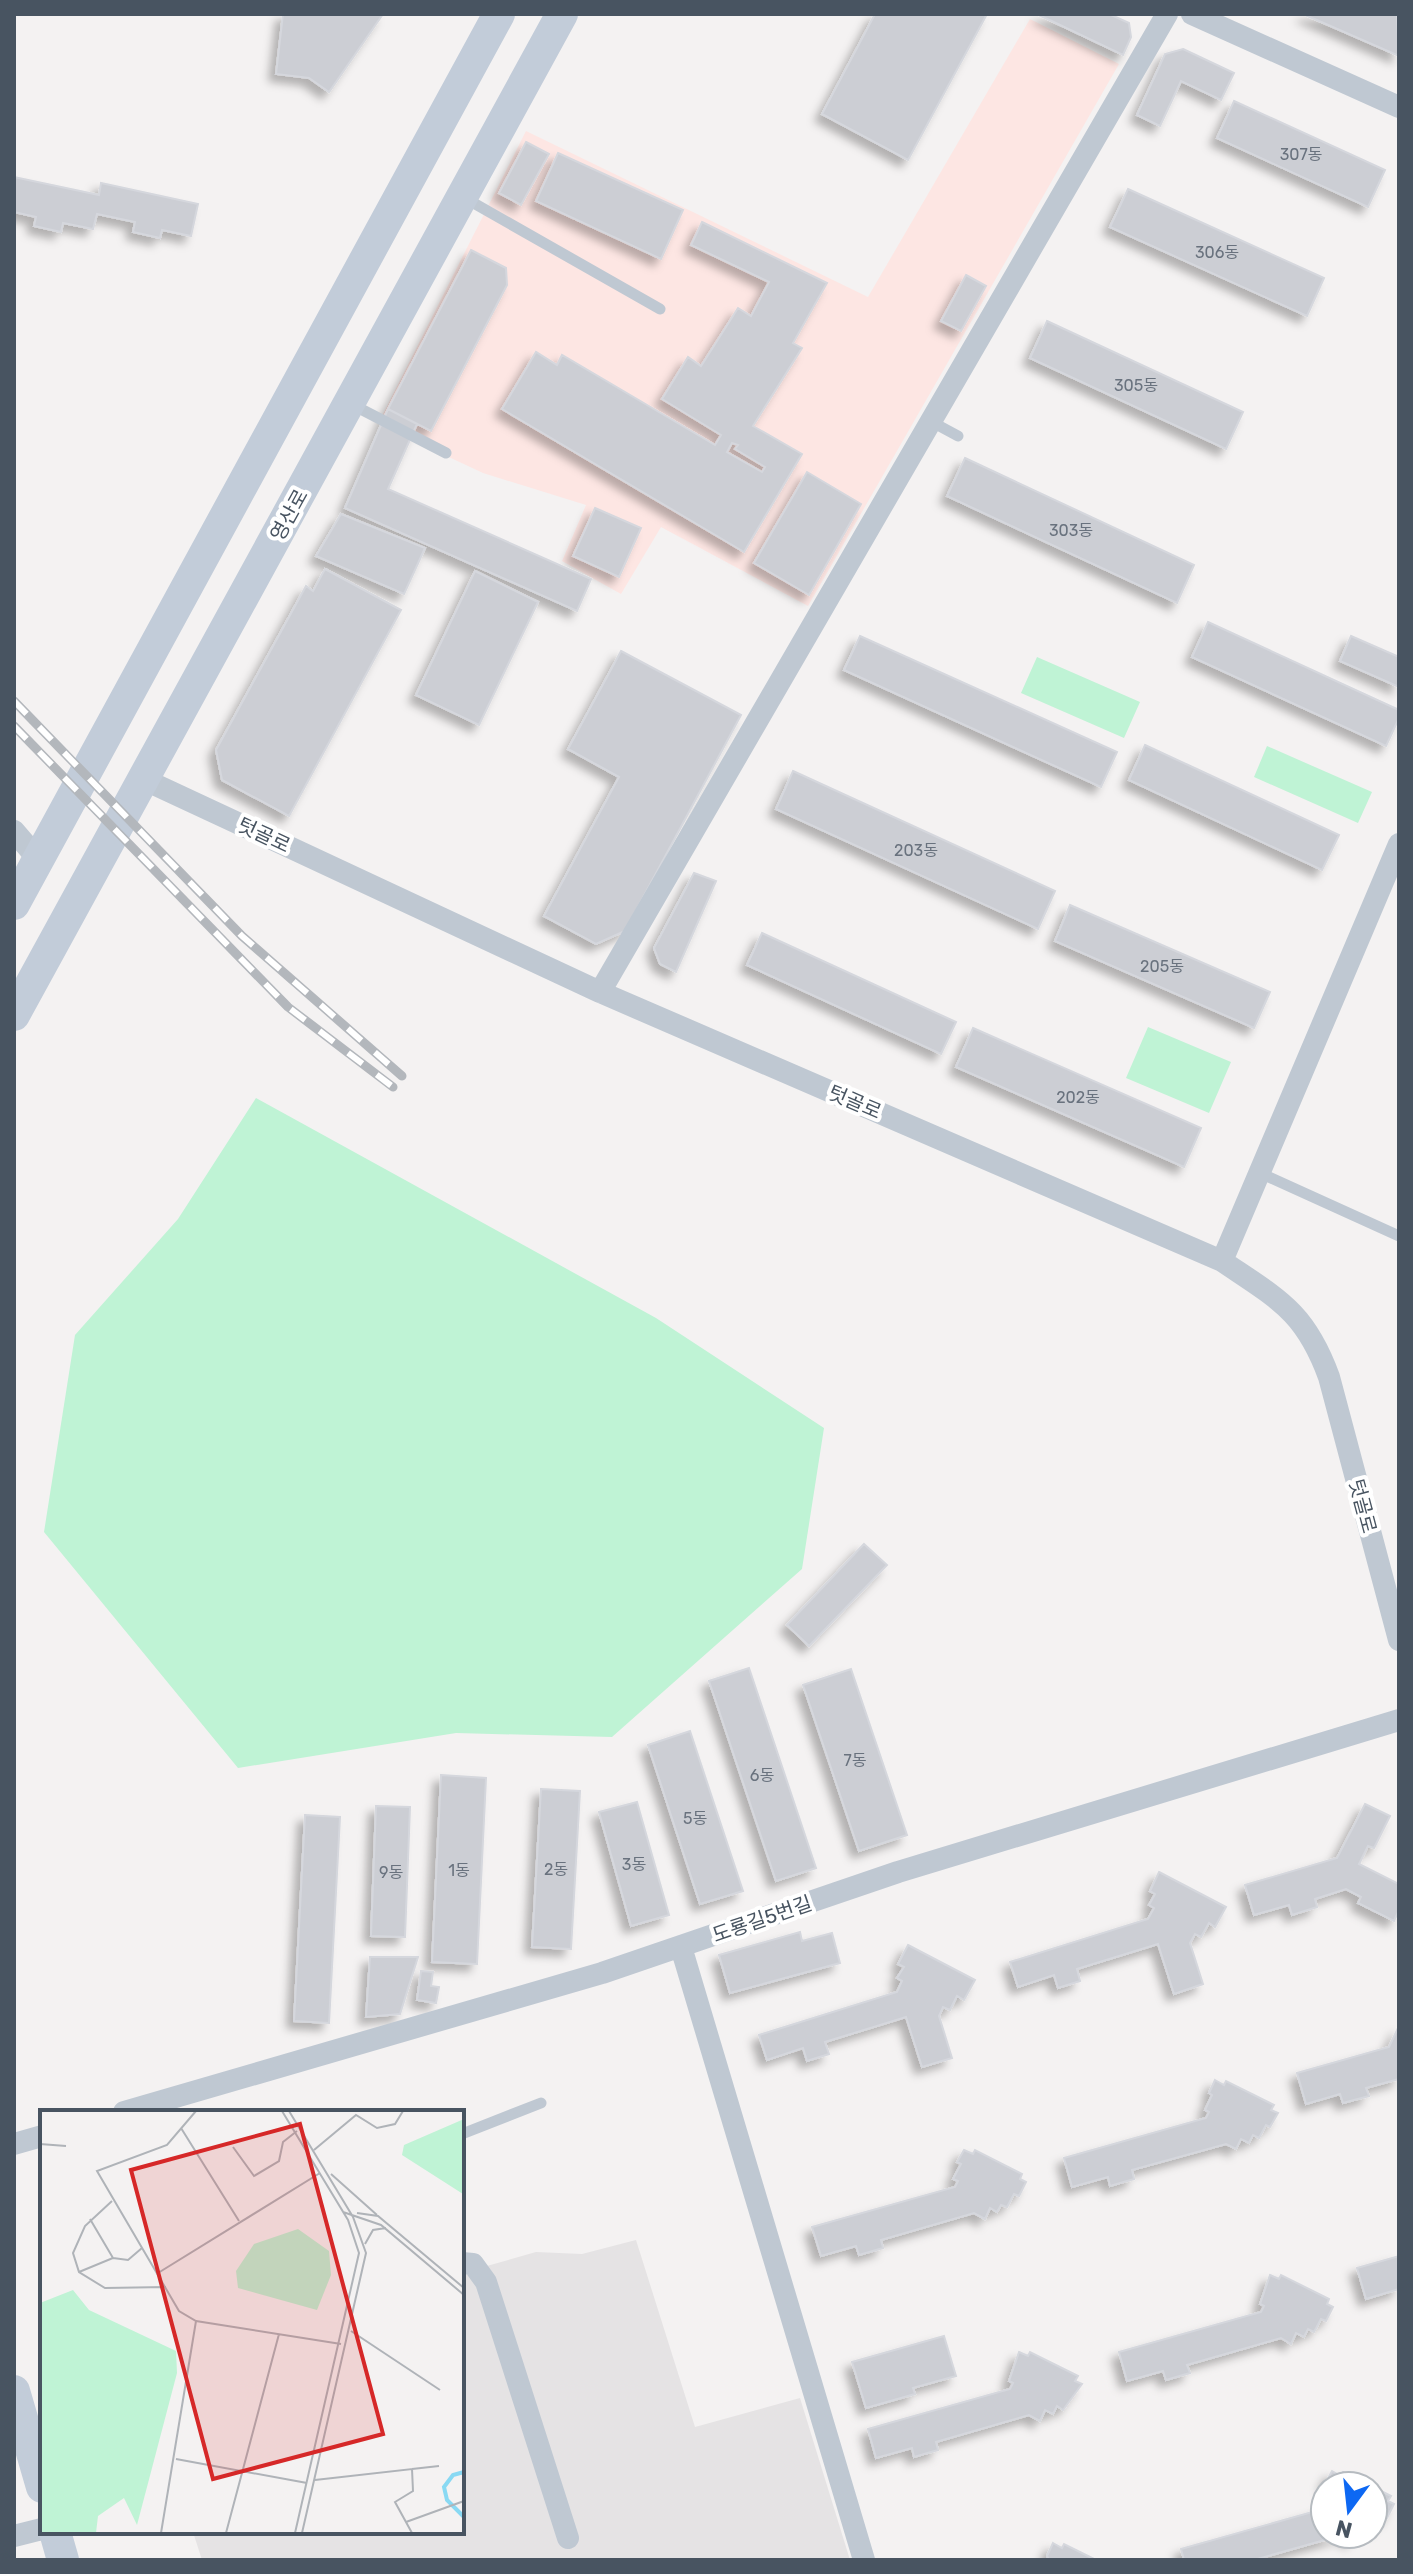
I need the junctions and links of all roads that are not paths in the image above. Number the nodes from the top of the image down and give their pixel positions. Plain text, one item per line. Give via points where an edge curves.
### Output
1 (499, 14) edge
2 (562, 14) edge
3 (1167, 14) edge
4 (1192, 14) edge
5 (1399, 107) edge
6 (463, 197) junction
7 (660, 309) dead end
8 (350, 404) junction
9 (932, 422) junction
10 (958, 436) dead end
11 (446, 453) dead end
12 (143, 779) junction
13 (14, 831) edge
14 (1399, 844) edge
15 (38, 859) junction
16 (14, 904) edge
17 (600, 992) junction
18 (14, 1015) edge
19 (1260, 1173) junction
20 (1399, 1236) edge
21 (1222, 1261) junction
22 (1392, 1590) edge
23 (1399, 1640) edge
24 (1399, 1720) edge
25 (681, 1947) junction
26 (541, 2103) dead end
27 (149, 2108) edge
28 (464, 2133) edge
29 (40, 2137) edge
30 (14, 2144) edge
31 (464, 2263) edge
32 (14, 2391) edge
33 (40, 2480) edge
34 (40, 2530) edge
35 (56, 2534) edge
36 (14, 2536) edge
37 (568, 2538) dead end
38 (63, 2560) edge
39 (864, 2560) edge

1 - 15 street
2 - 6 street, 영산로
3 - 9 street
4 - 5 street
6 - 7 lane
6 - 8 street, 영산로
8 - 11 lane
8 - 12 street, 영산로
9 - 10 lane
9 - 17 street
12 - 17 street, 텃골로
12 - 18 street, 영산로
13 - 15 street
14 - 19 street
15 - 16 street
17 - 21 street, 텃골로
19 - 20 lane
19 - 21 street
21 - 22 street, 텃골로 via 1287,1306 1317,1346
22 - 23 street, 텃골로
24 - 25 street, 도룡길5번길 via 898,1872
25 - 27 street, 도룡길5번길
25 - 39 street
26 - 28 lane
29 - 30 street
31 - 37 street via 473,2264 486,2282
32 - 33 street
34 - 36 street
35 - 38 street

